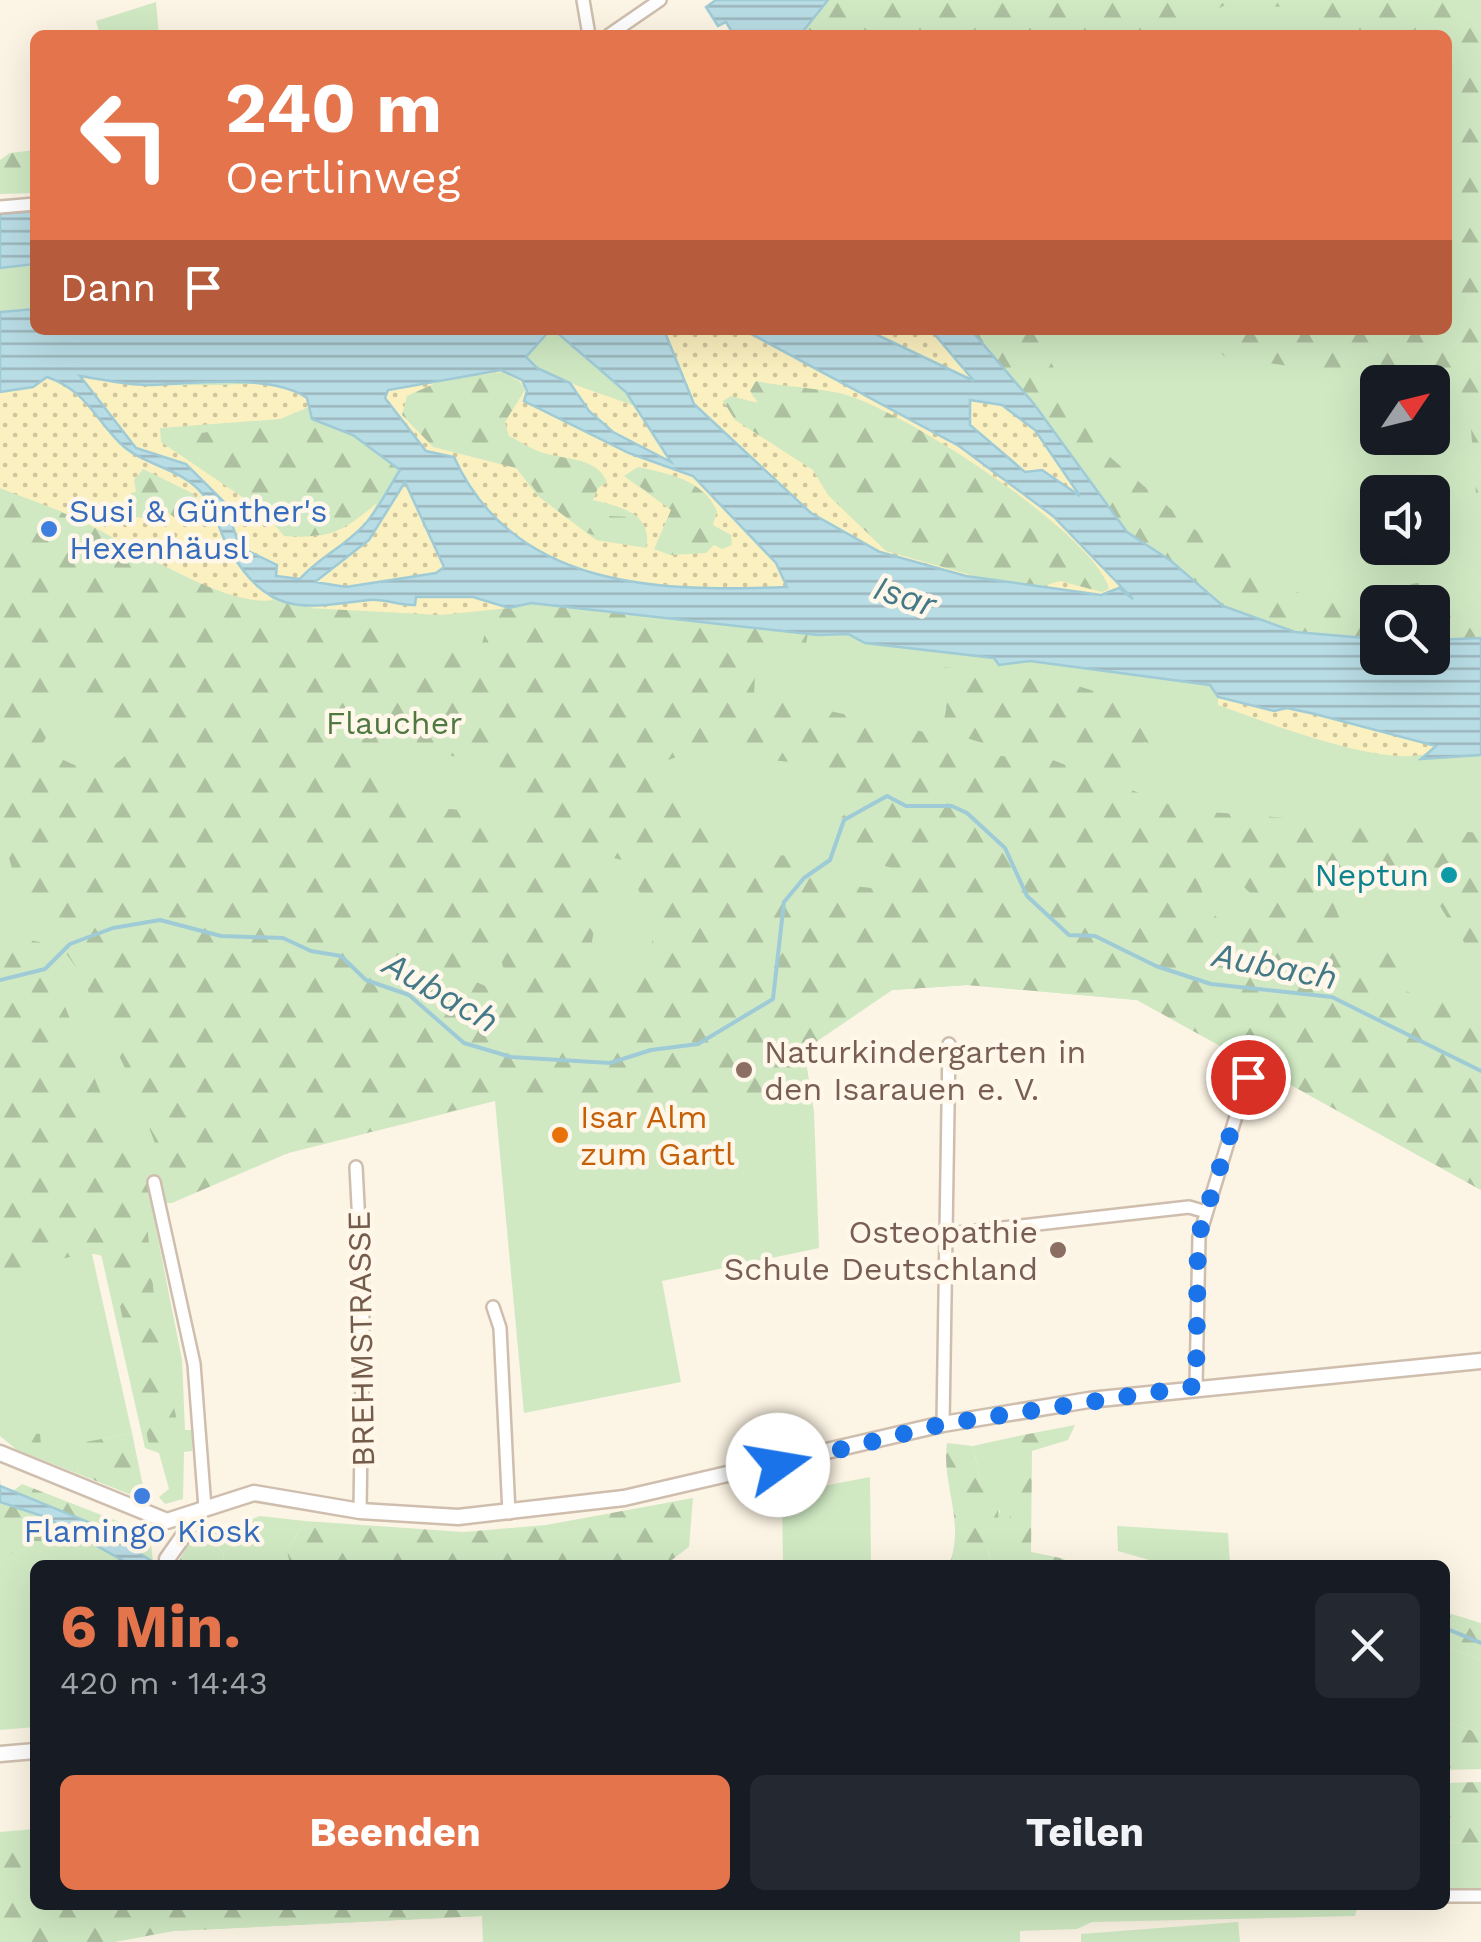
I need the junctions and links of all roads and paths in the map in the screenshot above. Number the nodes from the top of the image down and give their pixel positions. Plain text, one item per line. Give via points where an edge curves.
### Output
1 (583, 0) edge
2 (660, 0) edge
3 (588, 30) edge
4 (616, 30) edge
5 (30, 204) edge
6 (0, 207) edge
7 (949, 1044) dead end
8 (1248, 1077) dead end
9 (356, 1167) dead end
10 (154, 1182) dead end
11 (1203, 1212) junction
12 (949, 1234) junction
13 (493, 1307) dead end
14 (1481, 1360) edge
15 (1196, 1386) junction
16 (943, 1424) junction
17 (0, 1452) edge
18 (205, 1508) junction
19 (360, 1511) junction
20 (509, 1513) junction
21 (163, 1520) junction
22 (167, 1560) edge
23 (168, 1560) edge
24 (30, 1751) edge
25 (0, 1754) edge
26 (1450, 1896) edge
27 (1481, 1896) edge

1 - 3 street
2 - 4 street
5 - 6 street
7 - 12 street
8 - 11 street
9 - 19 street, BREHMSTRASSE via 363,1301
10 - 18 street via 192,1352
11 - 12 street via 1189,1208
11 - 15 street
12 - 16 street
13 - 20 street via 500,1328
14 - 15 street
15 - 16 street
16 - 20 street via 692,1485
17 - 21 street
18 - 19 street via 254,1493
18 - 21 street
18 - 23 street
19 - 20 street via 458,1518
21 - 22 street
24 - 25 street
26 - 27 street

